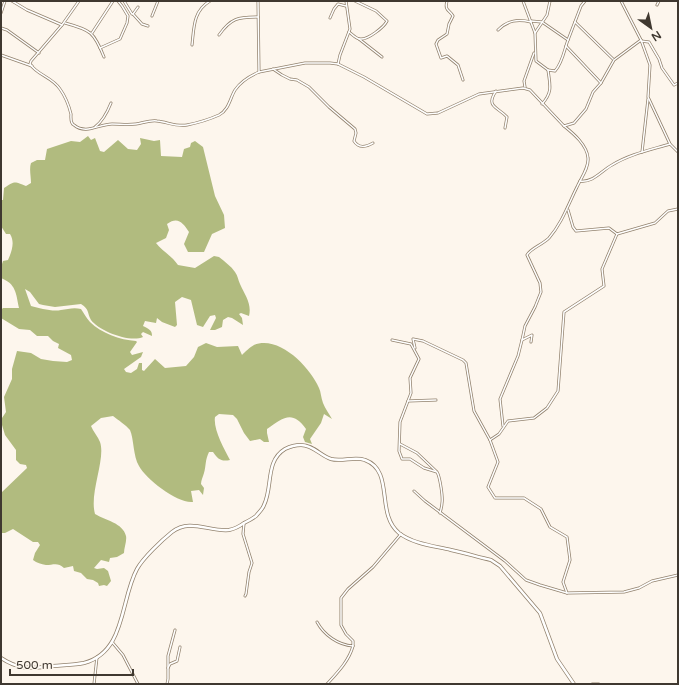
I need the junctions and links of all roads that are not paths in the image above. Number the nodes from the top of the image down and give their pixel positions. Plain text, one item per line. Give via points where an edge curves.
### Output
1 (5, 1) edge
2 (12, 1) edge
3 (79, 1) edge
4 (113, 1) edge
5 (118, 1) edge
6 (124, 1) edge
7 (158, 1) edge
8 (210, 1) edge
9 (258, 1) edge
10 (346, 1) edge
11 (355, 1) edge
12 (447, 1) edge
13 (523, 1) edge
14 (550, 1) edge
15 (585, 1) edge
16 (621, 1) edge
17 (659, 1) edge
18 (657, 5) dead end
19 (346, 6) junction
20 (138, 7) dead end
21 (1, 13) edge
22 (133, 14) junction
23 (152, 16) dead end
24 (258, 17) junction
25 (330, 18) dead end
26 (531, 21) junction
27 (542, 22) junction
28 (575, 22) junction
29 (65, 23) junction
30 (62, 25) junction
31 (148, 26) dead end
32 (1, 28) edge
33 (498, 30) dead end
34 (349, 32) junction
35 (92, 33) junction
36 (535, 33) junction
37 (219, 35) dead end
38 (359, 39) junction
39 (568, 40) junction
40 (641, 40) junction
41 (192, 45) dead end
42 (566, 46) junction
43 (100, 48) junction
44 (535, 51) junction
45 (38, 53) junction
46 (1, 54) edge
47 (104, 57) dead end
48 (382, 57) dead end
49 (614, 60) junction
50 (338, 64) junction
51 (32, 66) junction
52 (273, 69) junction
53 (548, 70) junction
54 (259, 72) junction
55 (463, 80) dead end
56 (600, 83) junction
57 (678, 83) edge
58 (525, 88) junction
59 (496, 91) junction
60 (648, 97) junction
61 (111, 103) dead end
62 (542, 104) junction
63 (100, 123) junction
64 (103, 125) junction
65 (564, 126) junction
66 (93, 128) junction
67 (505, 128) dead end
68 (373, 143) dead end
69 (670, 144) junction
70 (642, 152) junction
71 (678, 152) edge
72 (580, 181) junction
73 (568, 208) junction
74 (678, 209) edge
75 (617, 234) junction
76 (392, 340) dead end
77 (522, 340) junction
78 (531, 342) dead end
79 (415, 350) junction
80 (436, 400) dead end
81 (408, 401) junction
82 (504, 427) junction
83 (400, 440) junction
84 (490, 440) junction
85 (400, 444) junction
86 (404, 445) junction
87 (437, 472) junction
88 (414, 491) dead end
89 (440, 513) junction
90 (244, 523) junction
91 (401, 534) junction
92 (678, 575) edge
93 (567, 593) junction
94 (245, 596) dead end
95 (317, 622) dead end
96 (175, 630) dead end
97 (112, 642) junction
98 (353, 646) junction
99 (180, 647) dead end
100 (97, 657) junction
101 (1, 658) edge
102 (168, 668) junction
103 (94, 684) edge
104 (138, 684) edge
105 (167, 684) edge
106 (327, 684) edge
107 (574, 684) edge
108 (592, 684) edge
109 (599, 684) edge

1 - 21 street
2 - 30 street
3 - 29 street
4 - 35 street
5 - 43 street via 128,16 127,23 121,37
6 - 22 street
7 - 23 street
8 - 41 street via 198,13
9 - 24 street
10 - 19 street
11 - 38 street via 376,11 387,20 384,26
12 - 55 street via 447,10 453,16 447,34 436,44 441,58 447,56 456,63
13 - 26 street
14 - 27 street via 547,15
15 - 28 street
16 - 40 street
17 - 18 street
19 - 25 street via 338,4
19 - 34 street
20 - 22 street
22 - 31 street via 142,24
24 - 37 street via 230,22
24 - 54 street
26 - 27 street
26 - 33 street via 512,21
26 - 36 street
27 - 36 street
27 - 39 street
28 - 39 street
28 - 49 street
29 - 30 street
29 - 35 street
30 - 45 street
32 - 45 street
34 - 38 street
34 - 50 street
35 - 43 street
36 - 44 street
38 - 48 street
39 - 42 street
40 - 49 street
40 - 57 street via 649,42 665,73 674,85
40 - 60 street via 650,65
42 - 53 street via 556,70
42 - 56 street
43 - 47 street
44 - 53 street via 536,61
44 - 58 street via 524,81
45 - 51 street via 30,62
46 - 51 street
49 - 56 street
50 - 52 street via 305,63
50 - 59 street via 427,114 434,114 479,94
51 - 66 street via 51,78 61,89 74,126 88,130
52 - 54 street
52 - 68 street via 290,79 306,84 351,124 355,129 354,140 357,145 366,147
53 - 62 street via 551,91
54 - 64 street via 242,82 228,106 220,114 187,125 156,121
56 - 65 street via 593,92 586,110 574,123
58 - 59 street
58 - 62 street
59 - 67 street via 492,103 507,117
60 - 69 street
60 - 70 street
61 - 63 street
62 - 65 street
63 - 64 street
63 - 66 street
64 - 66 street
65 - 72 street via 578,138 587,155 586,168
69 - 70 street
69 - 71 street
70 - 72 street via 611,165 593,179
72 - 73 street
73 - 75 street via 576,232 609,228
73 - 77 street via 548,240 527,255 540,283 541,292 525,326
74 - 75 street via 668,211 655,223
75 - 82 street via 602,269 604,286 564,312 558,391 547,408 534,418 508,421
76 - 79 street via 409,343
77 - 78 street via 532,335
77 - 82 street via 500,400
79 - 81 street via 418,362 410,378 411,394
79 - 84 street via 413,339 423,341 466,363 474,411
80 - 81 street
81 - 83 street via 400,422
82 - 84 street
83 - 85 street
83 - 86 street
84 - 93 street via 498,462 488,487 495,498 524,498 541,509 550,527 567,537 570,560 563,582
85 - 86 street
85 - 87 street via 399,452 402,459 410,459 424,468
86 - 87 street via 417,453
87 - 89 street via 442,499
88 - 89 street
89 - 93 street via 505,561 526,580
90 - 91 main road via 254,518 264,506 272,463 279,452 290,446 302,445 314,448 331,459 363,459 378,467 388,516 394,528
90 - 94 street via 243,534 252,563
90 - 97 main road via 229,530 183,526 173,532 143,560 137,570 129,588 117,634
91 - 98 street via 373,567 341,598 341,625 353,640
91 - 107 main road via 416,541 491,560 500,566 540,613 557,658
92 - 93 street via 652,581 632,591
95 - 98 street via 332,638 344,645
96 - 102 street via 168,656
97 - 100 main road via 107,650
97 - 104 street via 123,655
98 - 106 street via 345,663
99 - 102 street via 177,661
100 - 101 main road via 84,663 26,668 8,663
100 - 103 street
102 - 105 street
108 - 109 street

